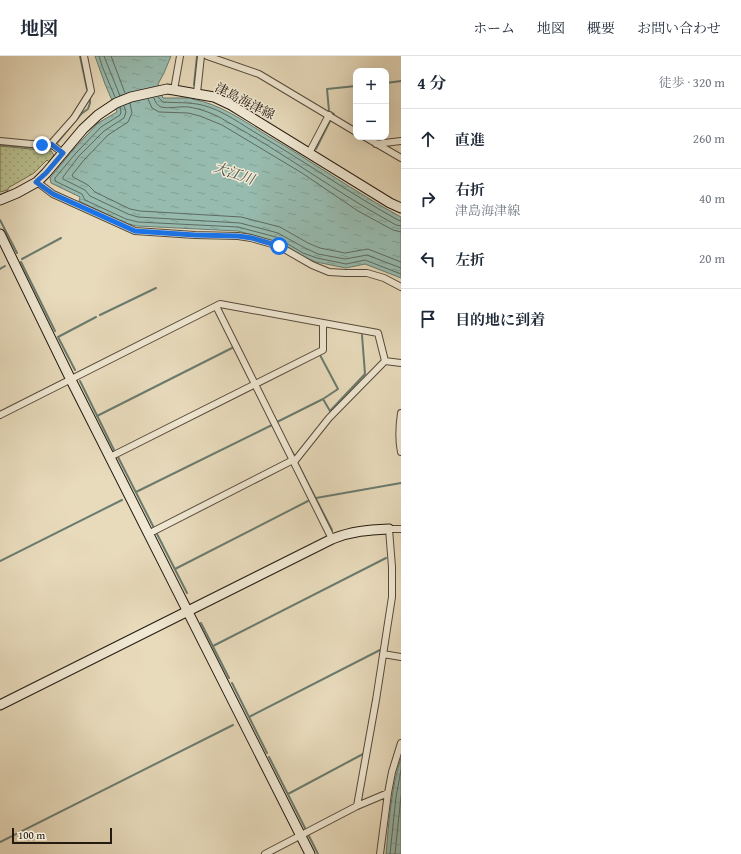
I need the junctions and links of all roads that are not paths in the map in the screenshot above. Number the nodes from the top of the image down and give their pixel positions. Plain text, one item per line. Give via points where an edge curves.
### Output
1 (84, 56) edge
2 (180, 56) edge
3 (201, 56) edge
4 (207, 56) edge
5 (170, 90) junction
6 (197, 93) junction
7 (329, 115) junction
8 (353, 130) edge
9 (370, 140) edge
10 (0, 141) edge
11 (401, 141) edge
12 (51, 144) junction
13 (376, 144) junction
14 (63, 153) junction
15 (309, 153) junction
16 (401, 158) edge
17 (36, 182) junction
18 (0, 200) edge
19 (401, 208) edge
20 (0, 234) edge
21 (401, 287) edge
22 (216, 306) junction
23 (323, 323) junction
24 (385, 361) junction
25 (401, 363) edge
26 (71, 380) junction
27 (255, 385) junction
28 (401, 413) edge
29 (0, 415) edge
30 (401, 452) edge
31 (110, 457) junction
32 (294, 461) junction
33 (390, 529) junction
34 (401, 529) edge
35 (148, 534) junction
36 (332, 539) junction
37 (187, 611) junction
38 (383, 654) junction
39 (401, 657) edge
40 (0, 705) edge
41 (401, 743) edge
42 (388, 793) junction
43 (357, 806) junction
44 (301, 836) junction
45 (265, 854) edge
46 (310, 854) edge
47 (380, 854) edge

1 - 12 street via 91,91 74,118
2 - 5 street
3 - 6 street
4 - 7 street via 259,74
5 - 6 street, 津島海津線
5 - 14 street, 津島海津線 via 130,97 116,103 83,129
6 - 15 street, 津島海津線 via 231,105
7 - 8 street
7 - 15 street
9 - 13 street
10 - 12 street
11 - 13 street
12 - 14 street
13 - 16 street
14 - 17 street, 津島海津線
15 - 19 street, 津島海津線
17 - 18 street, 津島海津線
17 - 21 street via 53,194 135,231 252,238 279,246 329,272 367,273
20 - 26 street
22 - 23 street via 220,304
22 - 26 street
22 - 27 street
23 - 24 street via 378,333
23 - 27 street via 323,350
24 - 25 street
24 - 32 street via 329,418
26 - 29 street
26 - 31 street
27 - 31 street
27 - 32 street
28 - 30 street
31 - 35 street
32 - 35 street
32 - 36 street
33 - 34 street
33 - 36 street via 347,533
33 - 38 street via 392,597
35 - 37 street
36 - 37 street
37 - 40 street
37 - 44 street
38 - 39 street
38 - 43 street
41 - 42 street
42 - 43 street
42 - 47 street
43 - 44 street
44 - 45 street
44 - 46 street

